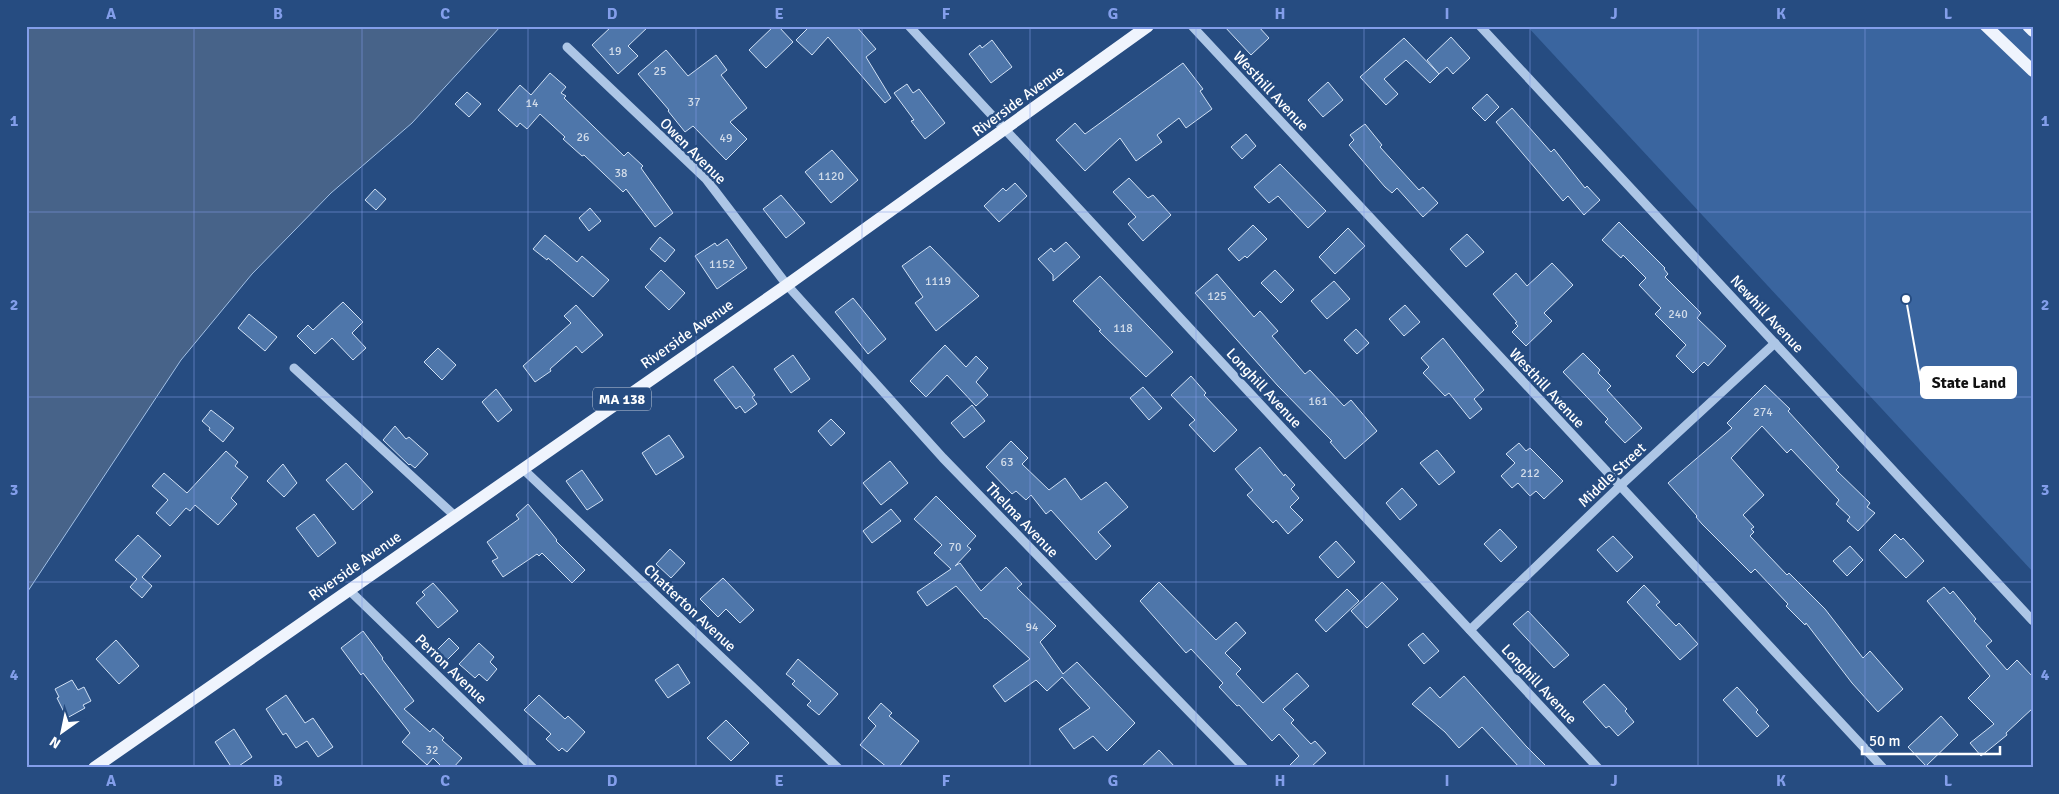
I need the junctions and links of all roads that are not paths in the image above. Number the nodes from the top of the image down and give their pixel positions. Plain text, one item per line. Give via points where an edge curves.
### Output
1 (909, 26) edge
2 (1148, 26) edge
3 (1192, 26) edge
4 (1480, 26) edge
5 (1986, 26) edge
6 (2028, 26) edge
7 (2033, 31) edge
8 (567, 48) dead end
9 (2033, 71) edge
10 (1005, 130) junction
11 (787, 285) junction
12 (1775, 343) junction
13 (294, 368) dead end
14 (522, 469) junction
15 (1620, 486) junction
16 (455, 516) junction
17 (350, 590) junction
18 (2033, 621) edge
19 (1470, 630) junction
20 (94, 768) edge
21 (533, 768) edge
22 (838, 768) edge
23 (1244, 768) edge
24 (1598, 768) edge
25 (1883, 768) edge

1 - 10 street, Longhill Avenue
2 - 10 main road, Riverside Avenue / MA 138
3 - 15 street, Westhill Avenue
4 - 12 street, Newhill Avenue
5 - 9 main road
6 - 7 main road
8 - 11 street, Owen Avenue via 706,179
10 - 11 main road, Riverside Avenue / MA 138
10 - 19 street, Longhill Avenue
11 - 14 main road, Riverside Avenue / MA 138
11 - 23 street, Thelma Avenue via 943,458
12 - 15 street, Middle Street
12 - 18 street, Newhill Avenue
13 - 16 street
14 - 16 main road, Riverside Avenue / MA 138
14 - 22 street, Chatterton Avenue
15 - 19 street, Middle Street
15 - 25 street, Westhill Avenue
16 - 17 main road, Riverside Avenue / MA 138
17 - 20 main road, Riverside Avenue / MA 138
17 - 21 street, Perron Avenue
19 - 24 street, Longhill Avenue

